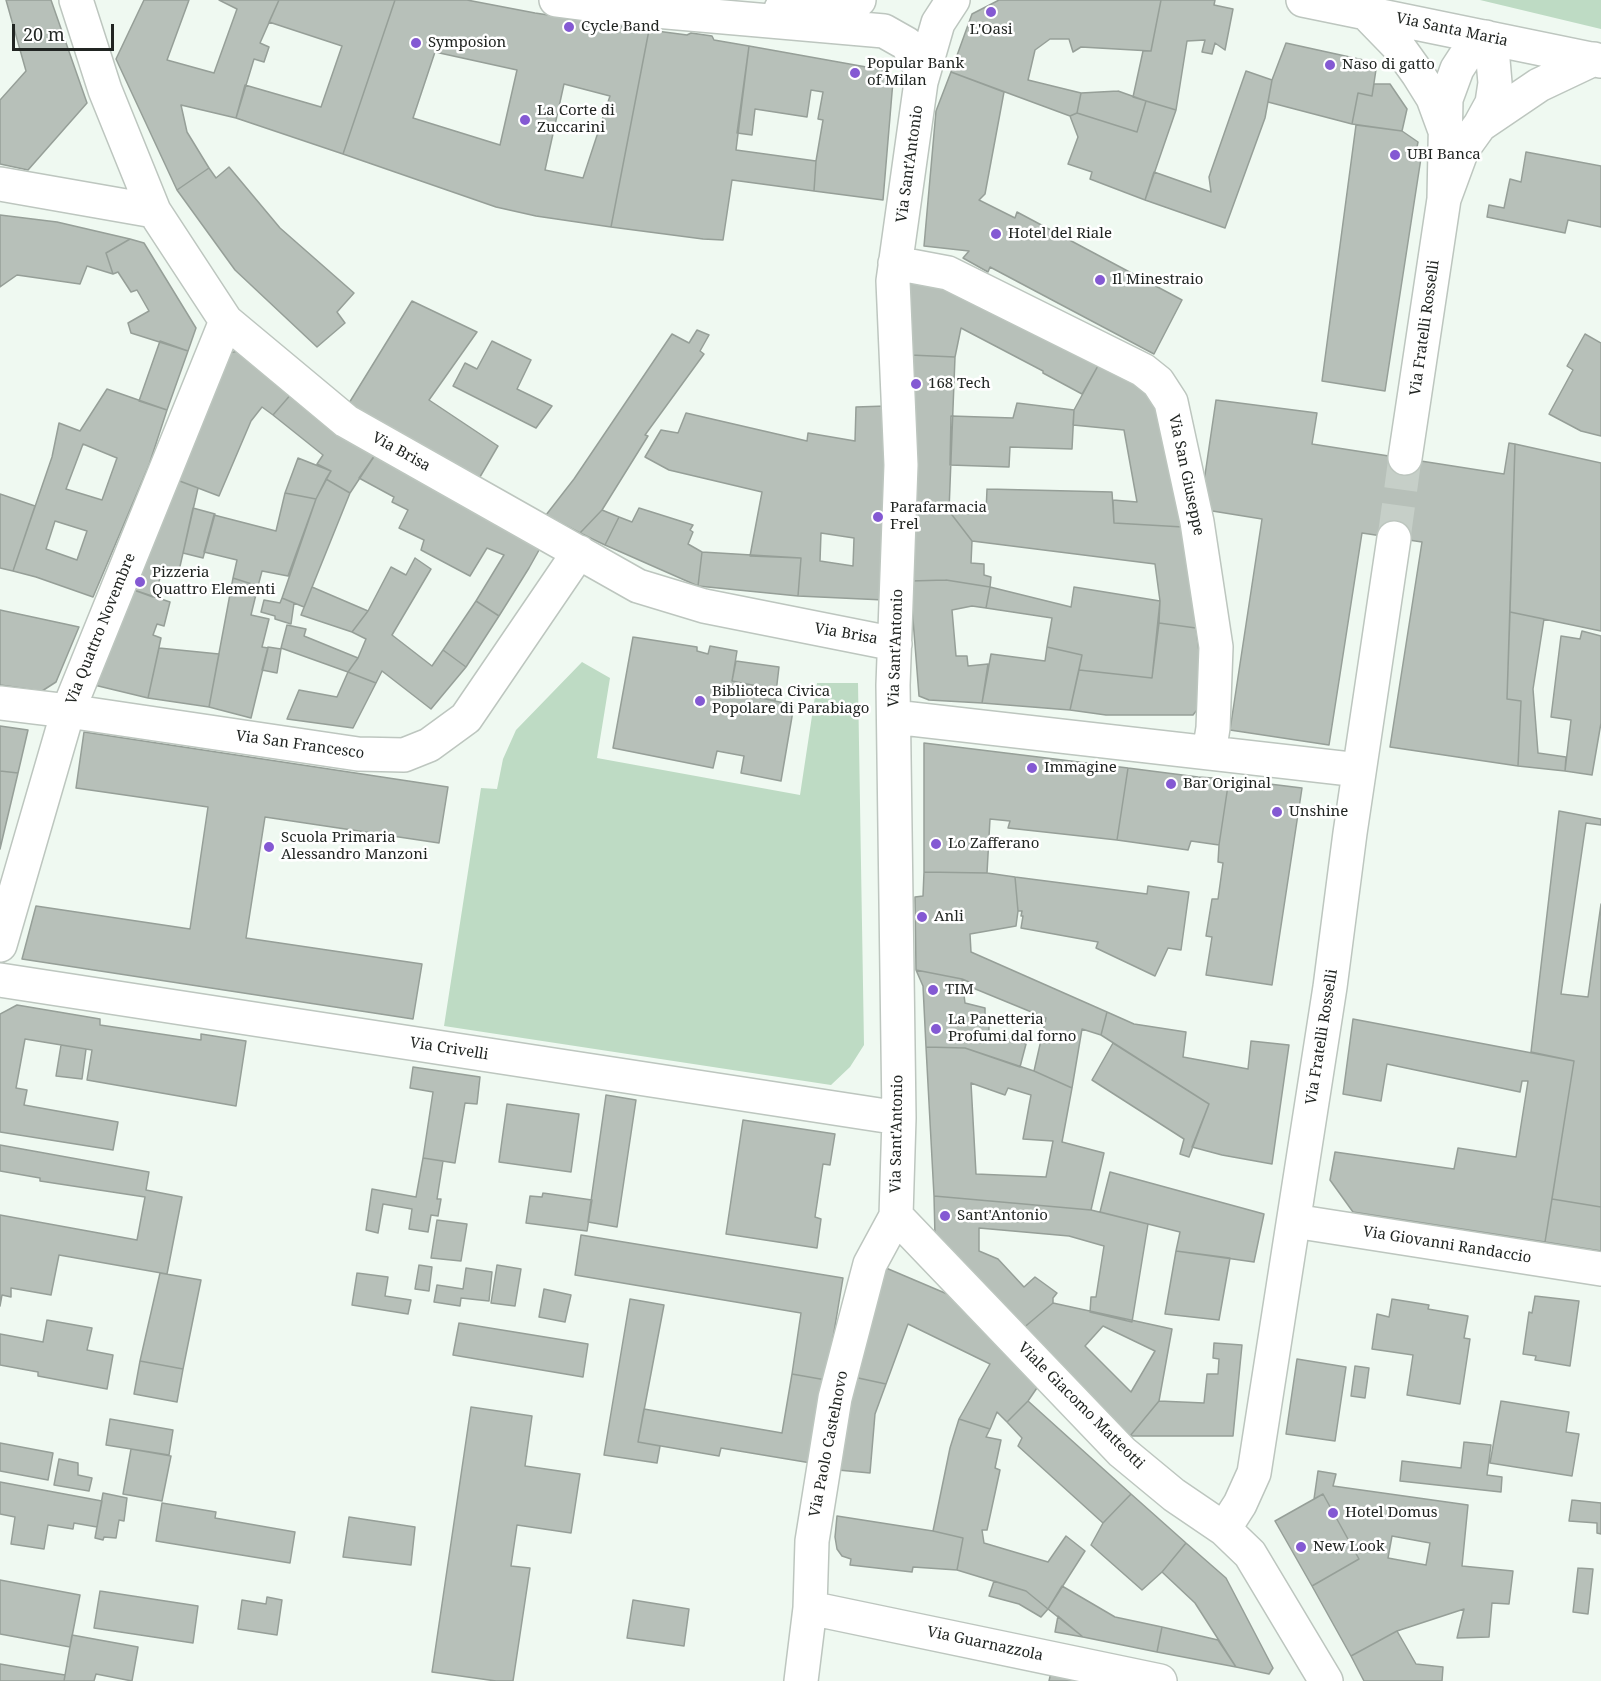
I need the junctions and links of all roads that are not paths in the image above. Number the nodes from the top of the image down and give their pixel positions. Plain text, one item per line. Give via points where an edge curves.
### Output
1 (76, 0) edge
2 (556, 0) edge
3 (859, 0) edge
4 (953, 0) edge
5 (1303, 0) edge
6 (706, 8) edge
7 (1365, 12) junction
8 (1486, 37) junction
9 (1597, 60) edge
10 (921, 82) junction
11 (1480, 125) junction
12 (1444, 129) junction
13 (0, 184) edge
14 (1444, 198) junction
15 (154, 211) junction
16 (896, 263) junction
17 (226, 321) junction
18 (1405, 458) tunnel mouth
19 (1394, 538) tunnel mouth
20 (579, 552) junction
21 (896, 644) junction
22 (0, 703) edge
23 (68, 711) junction
24 (894, 717) junction
25 (1209, 753) junction
26 (1359, 770) junction
27 (0, 945) edge
28 (0, 980) edge
29 (899, 1118) junction
30 (896, 1216) junction
31 (1294, 1221) junction
32 (1601, 1269) edge
33 (1224, 1529) junction
34 (810, 1608) junction
35 (801, 1681) edge
36 (1160, 1681) edge
37 (1326, 1681) edge

1 - 15 street, Via Brisa via 105,90
2 - 6 street via 610,7
3 - 6 street
4 - 10 street via 939,23
5 - 7 street, Via Santa Maria
6 - 10 street via 860,31 884,31 907,44 920,66
7 - 8 street, Via Santa Maria
7 - 12 street via 1418,74 1433,98
8 - 9 street, Via Santa Maria
8 - 11 street, Via Fratelli Rosselli via 1495,83 1492,103
8 - 12 street, Via Fratelli Rosselli via 1470,48 1457,69 1446,99
9 - 11 street, Via Fratelli Rosselli via 1539,85
10 - 16 street, Via Sant'Antonio
11 - 14 street, Via Fratelli Rosselli via 1462,150
12 - 14 street, Via Fratelli Rosselli
13 - 15 street
14 - 18 street, Via Fratelli Rosselli
15 - 17 street, Via Brisa
16 - 21 street, Via Sant'Antonio via 893,281 901,465
16 - 25 street, Via San Giuseppe via 948,273 1143,370 1158,382 1171,402 1197,522 1216,647
17 - 20 street, Via Brisa via 346,421
17 - 23 street, Via Quattro Novembre
19 - 26 street, Via Fratelli Rosselli
20 - 21 street, Via Brisa via 638,586 704,606
20 - 23 street, Via San Francesco via 466,718 429,745 404,755 358,754
21 - 24 street, Via Sant'Antonio
22 - 23 street, Via San Francesco
23 - 27 street, Via Quattro Novembre
24 - 25 street
24 - 29 street, Via Sant'Antonio
25 - 26 street
26 - 31 street, Via Fratelli Rosselli
28 - 29 street, Via Crivelli
29 - 30 street, Via Sant'Antonio
30 - 33 street, Viale Giacomo Matteotti via 1122,1452
30 - 34 street, Via Paolo Castelnovo via 870,1264 835,1398 812,1541
31 - 32 street, Via Giovanni Randaccio
31 - 33 street, Via Fratelli Rosselli via 1254,1473
33 - 37 street, Viale Giacomo Matteotti via 1250,1554
34 - 35 street, Via Paolo Castelnovo
34 - 36 street, Via Guarnazzola

